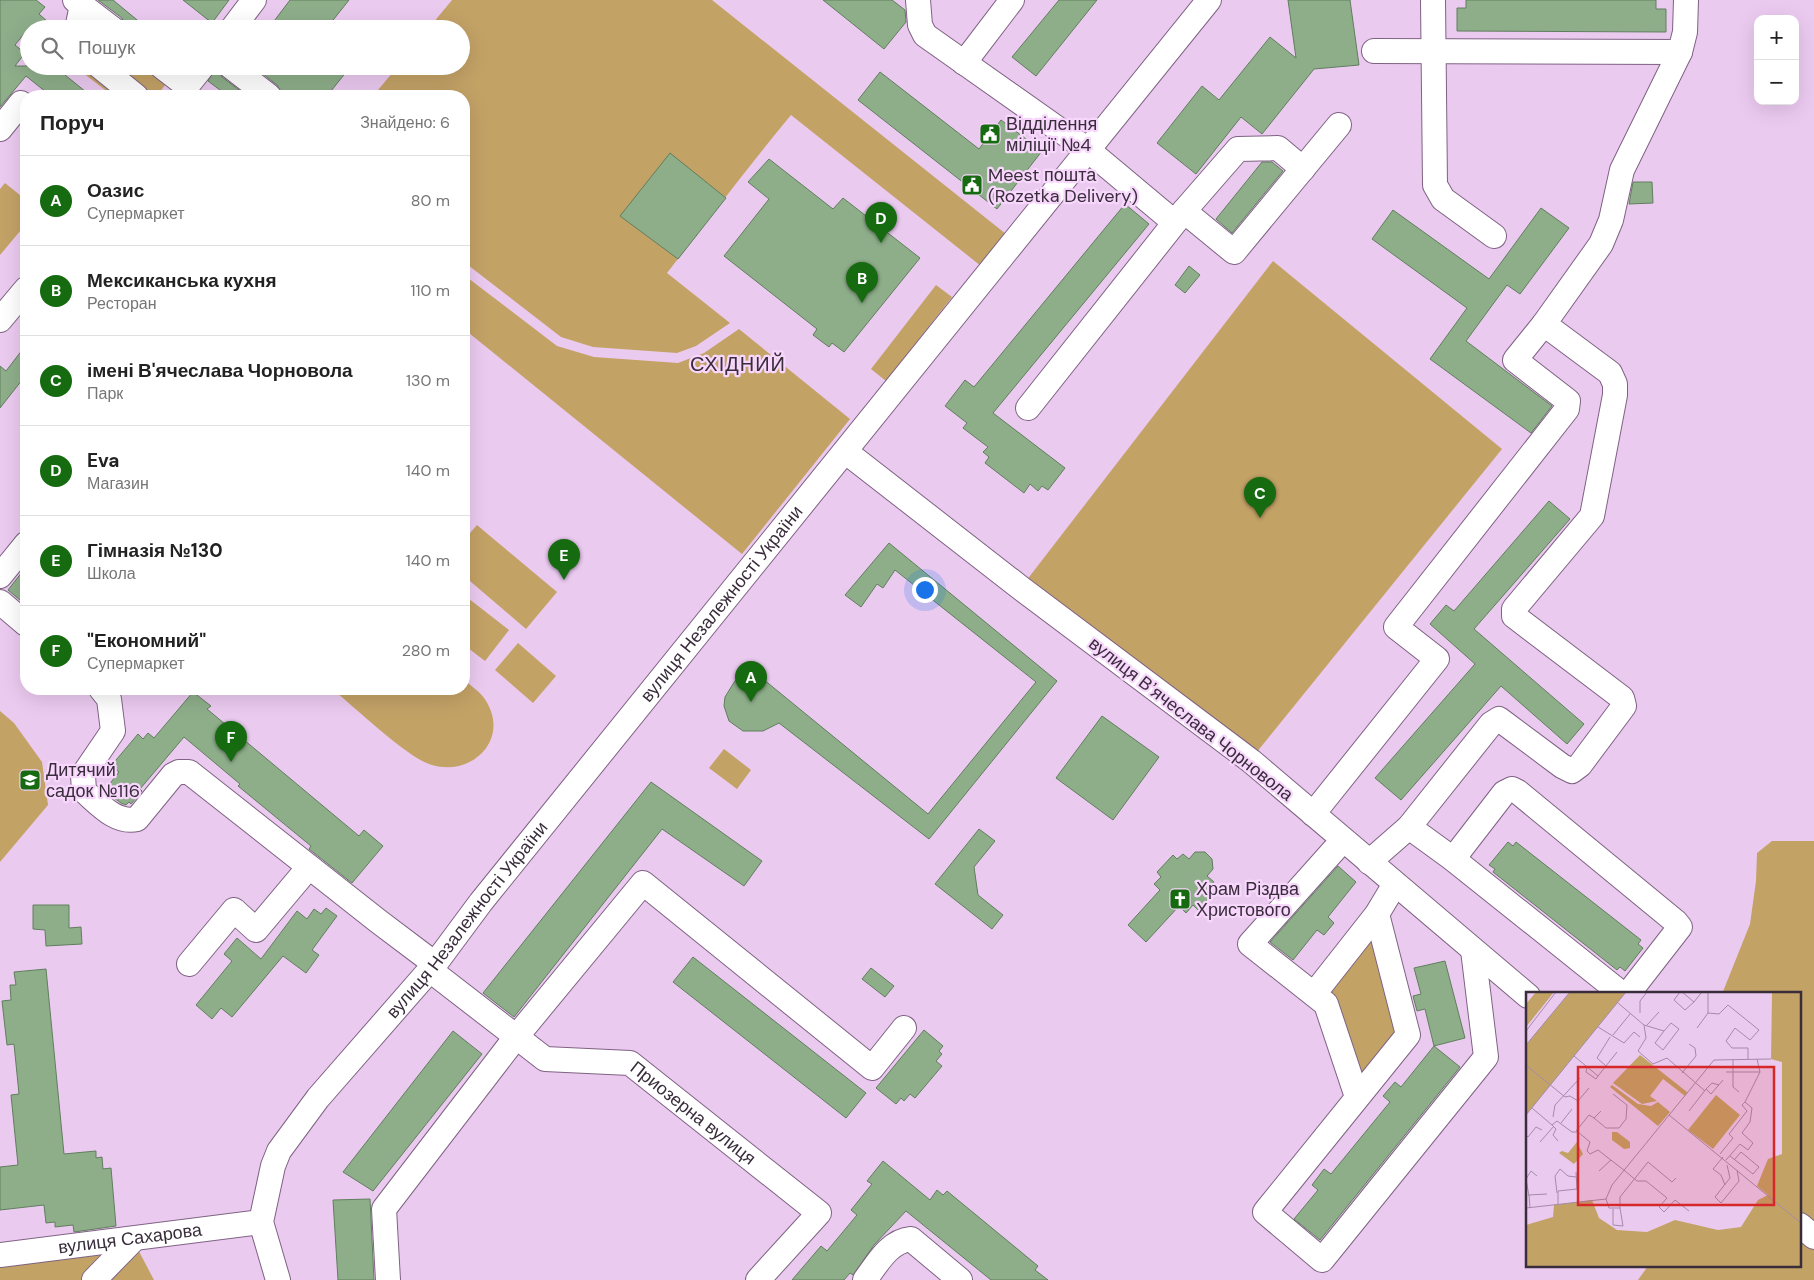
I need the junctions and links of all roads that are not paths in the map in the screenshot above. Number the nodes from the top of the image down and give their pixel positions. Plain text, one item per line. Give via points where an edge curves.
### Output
1 (254, 0) edge
2 (918, 0) edge
3 (1012, 0) edge
4 (1209, 0) edge
5 (1433, 0) edge
6 (1686, 0) edge
7 (78, 2) edge
8 (77, 20) edge
9 (101, 20) edge
10 (239, 20) edge
11 (1374, 51) dead end
12 (1435, 52) junction
13 (1680, 52) junction
14 (964, 63) junction
15 (110, 75) edge
16 (169, 75) edge
17 (196, 75) edge
18 (242, 75) edge
19 (129, 90) edge
20 (182, 90) edge
21 (184, 90) edge
22 (261, 90) edge
23 (20, 104) edge
24 (1339, 125) dead end
25 (0, 129) edge
26 (1088, 150) junction
27 (1303, 169) junction
28 (1179, 216) junction
29 (1494, 236) dead end
30 (20, 295) edge
31 (0, 320) edge
32 (1544, 324) junction
33 (1028, 408) dead end
34 (846, 452) junction
35 (20, 551) edge
36 (0, 576) edge
37 (0, 602) edge
38 (20, 619) edge
39 (106, 695) edge
40 (1313, 814) junction
41 (1409, 827) junction
42 (1343, 840) junction
43 (1453, 859) junction
44 (1369, 862) junction
45 (309, 867) junction
46 (1395, 884) junction
47 (1377, 914) junction
48 (1474, 950) junction
49 (190, 964) dead end
50 (432, 967) junction
51 (1620, 992) edge
52 (1627, 992) edge
53 (1314, 994) junction
54 (1526, 994) edge
55 (904, 1028) dead end
56 (516, 1037) junction
57 (1357, 1097) junction
58 (261, 1222) junction
59 (1802, 1227) edge
60 (1814, 1236) edge
61 (133, 1240) junction
62 (0, 1255) edge
63 (94, 1280) edge
64 (278, 1280) edge
65 (388, 1280) edge
66 (758, 1280) edge
67 (865, 1280) edge
68 (960, 1280) edge

1 - 10 street
2 - 14 street via 920,25 925,34
3 - 14 street
4 - 26 street, вулиця Незалежності України
5 - 12 street
6 - 13 street via 1685,32
7 - 8 street
7 - 9 street
11 - 12 street
12 - 13 street
12 - 29 street via 1435,185 1443,199
13 - 32 street via 1622,170 1611,220 1601,244
14 - 26 street
15 - 19 street
16 - 20 street
17 - 21 street
18 - 22 street
23 - 25 street
24 - 27 street
26 - 28 street
26 - 34 street, вулиця Незалежності України
27 - 28 street via 1278,148 1238,149
27 - 28 street via 1234,252
28 - 33 street
30 - 31 street
32 - 40 street via 1515,360 1568,401 1567,409 1396,627 1437,659
32 - 41 street via 1610,373 1615,395 1592,516 1514,608 1514,616 1622,698 1624,706 1580,765 1572,770 1499,719 1491,724
34 - 40 street, вулиця Вʼячеслава Чорновола via 1251,761
34 - 50 street, вулиця Незалежності України via 481,902
35 - 36 street
37 - 38 street
39 - 45 street, Приозерна вулиця via 113,731 83,775 84,792 120,819 130,821 137,819 173,775 189,772
40 - 42 street, вулиця Вʼячеслава Чорновола
41 - 43 street
41 - 44 street
42 - 44 street, вулиця Вʼячеслава Чорновола
42 - 53 street via 1250,944
43 - 51 street
43 - 52 street via 1504,794 1512,790 1518,792 1680,927
44 - 46 street, вулиця Вʼячеслава Чорновола
45 - 49 street via 256,930 234,910
45 - 50 street, Приозерна вулиця
46 - 47 street
46 - 48 street, вулиця Вʼячеслава Чорновола
47 - 53 street
47 - 57 street via 1408,1035
48 - 54 street, вулиця Вʼячеслава Чорновола
48 - 57 street via 1486,1056 1322,1260 1265,1212
50 - 56 street, Приозерна вулиця
50 - 58 street, вулиця Незалежності України via 318,1098 280,1151 273,1166
53 - 57 street via 1326,1004
55 - 56 street via 872,1068 643,884
56 - 65 street via 384,1209
56 - 66 street, Приозерна вулиця via 545,1059 630,1063 819,1213
58 - 61 street, вулиця Сахарова
58 - 64 street
59 - 60 street
61 - 62 street, вулиця Сахарова
61 - 63 street
67 - 68 street via 891,1246 900,1240 910,1240

